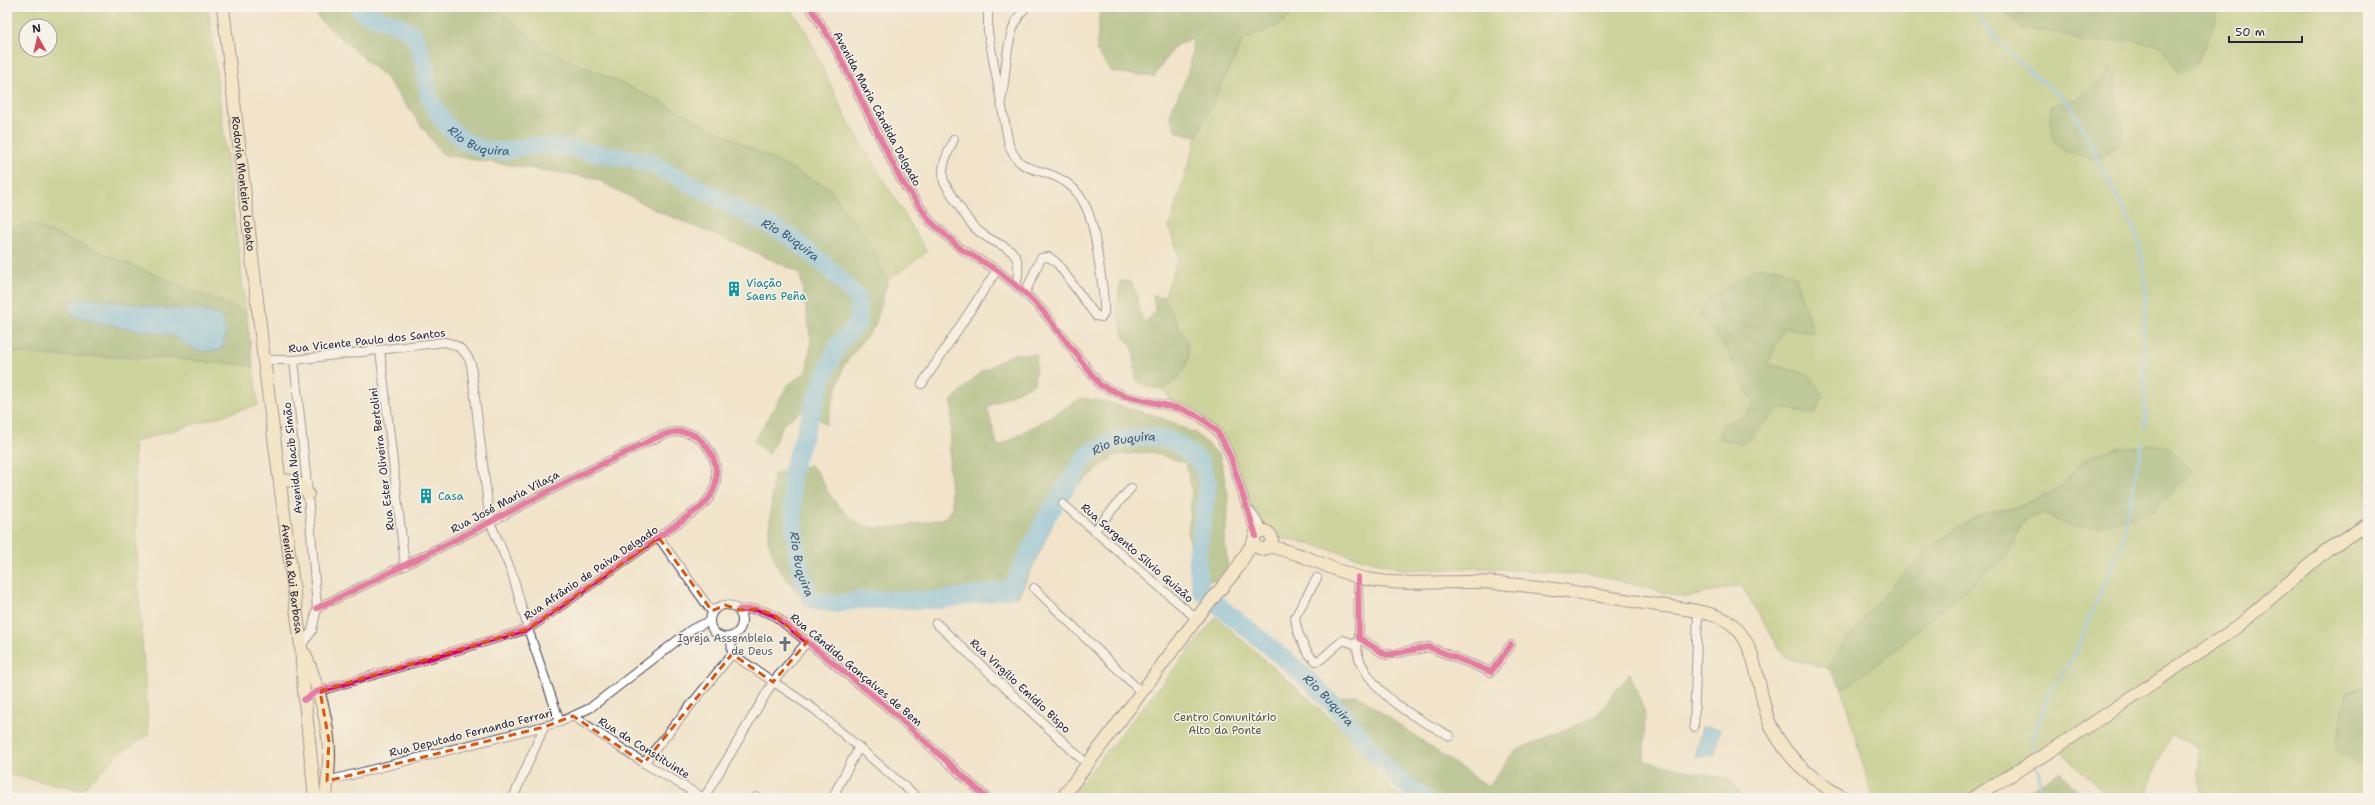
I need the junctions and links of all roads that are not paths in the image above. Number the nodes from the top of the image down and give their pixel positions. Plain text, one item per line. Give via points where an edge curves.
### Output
1 (223, 7) edge
2 (810, 7) edge
3 (988, 7) edge
4 (1026, 7) edge
5 (1000, 105) junction
6 (954, 139) dead end
7 (997, 270) junction
8 (1016, 286) junction
9 (1025, 293) junction
10 (380, 350) junction
11 (264, 360) junction
12 (294, 360) junction
13 (922, 384) dead end
14 (704, 444) joint
15 (280, 480) junction
16 (1131, 488) dead end
17 (308, 494) junction
18 (1063, 504) dead end
19 (490, 522) junction
20 (2368, 524) edge
21 (1094, 531) junction
22 (659, 538) junction
23 (1263, 540) junction
24 (405, 566) junction
25 (1358, 577) junction
26 (1317, 578) dead end
27 (1034, 588) dead end
28 (317, 608) junction
29 (739, 610) junction
30 (712, 612) junction
31 (1698, 612) junction
32 (1200, 614) junction
33 (710, 621) junction
34 (936, 623) dead end
35 (528, 629) junction
36 (731, 637) junction
37 (1358, 641) junction
38 (807, 642) junction
39 (1511, 645) dead end
40 (301, 646) junction
41 (732, 654) junction
42 (773, 682) junction
43 (320, 691) junction
44 (1141, 692) junction
45 (304, 700) junction
46 (573, 716) junction
47 (560, 722) junction
48 (544, 727) junction
49 (1694, 727) dead end
50 (1450, 736) dead end
51 (859, 747) junction
52 (644, 763) junction
53 (1088, 765) junction
54 (328, 781) junction
55 (315, 798) edge
56 (326, 798) edge
57 (513, 798) edge
58 (704, 798) edge
59 (832, 798) edge
60 (918, 798) edge
61 (987, 798) edge
62 (1062, 798) edge
63 (1844, 798) edge
64 (1974, 798) edge

1 - 11 main road, Rodovia Monteiro Lobato
2 - 7 street, Avenida Maria Cândida Delgado via 834,46 901,180 917,205 930,222 961,249
3 - 5 street via 988,32
4 - 5 street via 1017,20 1009,46
5 - 9 street via 1009,145 1018,162 1062,180 1073,188 1084,204 1094,229 1104,313 1102,317 1096,316 1057,263 1049,258 1041,258
6 - 8 street via 944,164 944,182 973,226 1014,253 1020,269
7 - 8 street, Avenida Maria Cândida Delgado
7 - 13 street
8 - 9 street, Avenida Maria Cândida Delgado
9 - 23 street, Avenida Maria Cândida Delgado via 1042,310 1100,385 1125,396 1182,409 1200,417 1215,429 1228,449 1245,504
10 - 12 street, Rua Vicente Paulo dos Santos
10 - 19 street, Rua Vicente Paulo dos Santos via 445,342 456,344 468,355
10 - 24 street, Rua Ester Oliveira Bertolini
11 - 12 street, Rua Vicente Paulo dos Santos
11 - 15 main road, Avenida Rui Barbosa
12 - 17 street, Avenida Nacib Simão
14 - 19 street, Rua José Maria Vilaça via 693,435 682,432 653,440 574,476
14 - 22 street, Rua Afrânio de Paiva Delgado via 716,468 713,493 701,507
15 - 17 main road via 298,482
15 - 40 main road, Avenida Rui Barbosa
16 - 21 street
17 - 28 street, Avenida Nacib Simão
18 - 21 street, Rua Sargento Silvio Guizão
19 - 24 street, Rua José Maria Vilaça
19 - 35 street, Rua Vicente Paulo dos Santos via 512,574
20 - 64 main road via 2328,549 2238,627 2057,747
21 - 32 street, Rua Sargento Silvio Guizão
22 - 30 street
22 - 35 street, Rua Afrânio de Paiva Delgado
23 - 25 main road
23 - 32 main road via 1243,560
24 - 28 street, Rua José Maria Vilaça
25 - 31 main road via 1406,584 1478,582 1539,588
25 - 37 street
26 - 37 street via 1295,617 1310,655 1316,661 1320,660 1343,640
27 - 44 street
28 - 40 street, Avenida Nacib Simão via 312,631
29 - 30 street via 725,605
29 - 36 street via 743,620 742,626 740,631
29 - 38 street, Rua Cândido Gonçalves de Bem via 757,609 774,614
30 - 33 street
31 - 49 street
31 - 63 main road via 1721,618 1738,630 1756,667 1772,727 1784,747 1797,765 1812,778
32 - 44 main road
33 - 36 street via 710,626 716,634
33 - 46 street, Rua Deputado Fernando Ferrari via 692,629 590,708
34 - 53 street, Rua Virgílio Emídio Bispo
35 - 43 street, Rua Afrânio de Paiva Delgado
35 - 47 street, Rua Vicente Paulo dos Santos
36 - 41 street
37 - 39 street via 1386,655 1423,647 1435,648 1489,672
37 - 50 street via 1360,661 1384,695 1416,719
38 - 42 street
38 - 61 street, Rua Cândido Gonçalves de Bem via 885,705
40 - 43 main road
40 - 45 main road, Avenida Rui Barbosa
41 - 42 street
41 - 52 street
42 - 51 street via 814,709
42 - 58 street
43 - 45 street, Rua Afrânio de Paiva Delgado via 308,695
43 - 54 main road via 329,741
44 - 53 main road
45 - 55 main road, Avenida Rui Barbosa
46 - 47 street, Rua Deputado Fernando Ferrari
46 - 52 street, Rua da Constituinte
47 - 48 street, Rua Deputado Fernando Ferrari
48 - 54 street, Rua Deputado Fernando Ferrari
48 - 57 street
51 - 59 street
51 - 60 street
52 - 58 street, Rua da Constituinte
53 - 62 main road
54 - 56 main road

